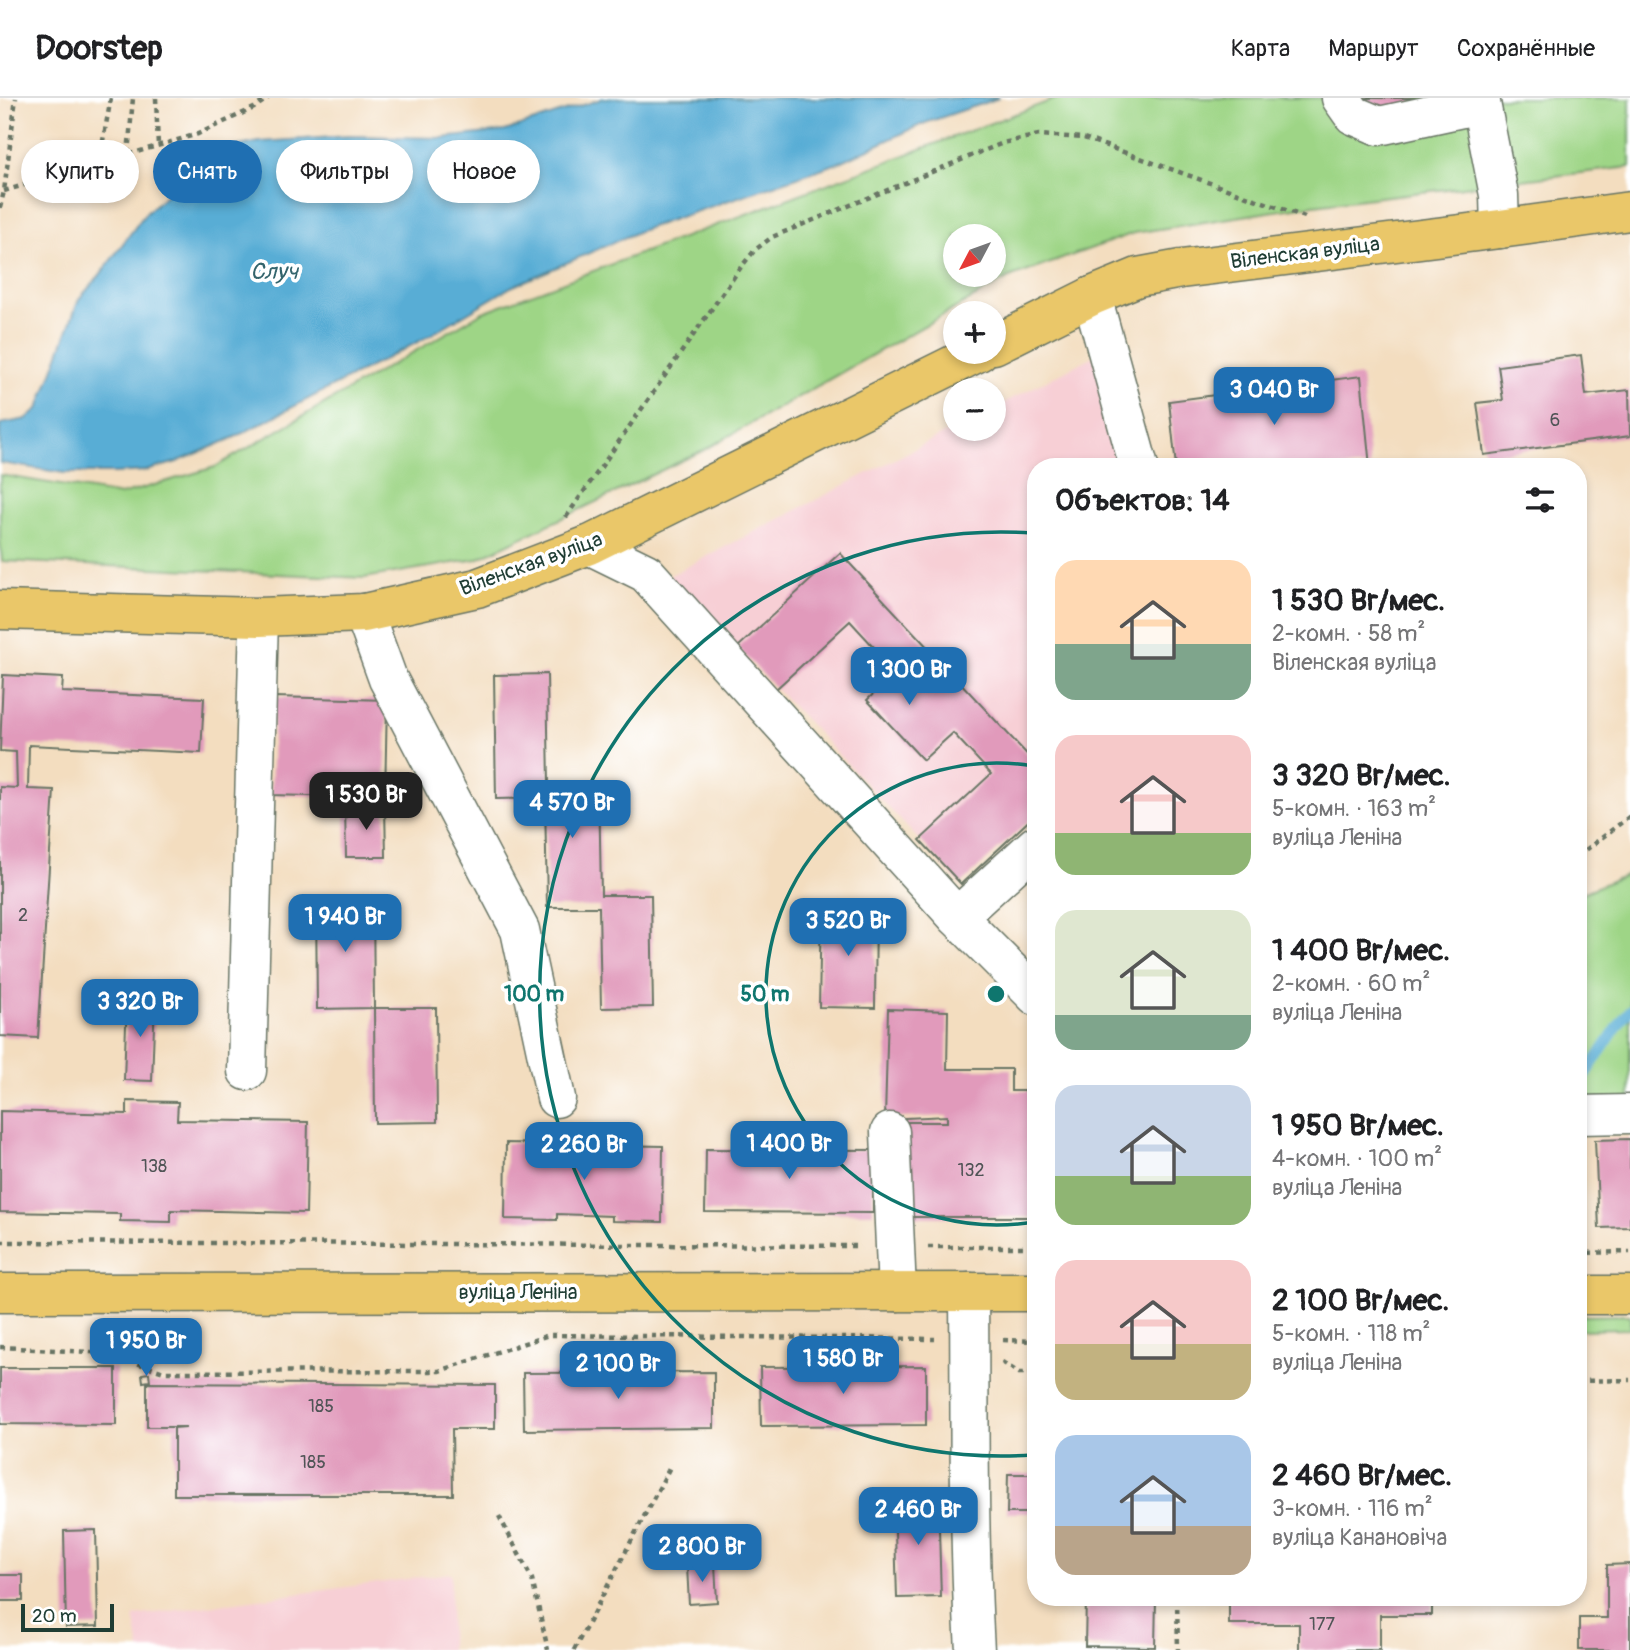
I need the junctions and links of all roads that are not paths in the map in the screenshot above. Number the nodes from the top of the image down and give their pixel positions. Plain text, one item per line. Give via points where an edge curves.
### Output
1 (1341, 98) edge
2 (1480, 101) edge
3 (1630, 211) edge
4 (1500, 229) junction
5 (1092, 296) junction
6 (1006, 339) edge
7 (952, 364) edge
8 (1137, 458) edge
9 (577, 531) junction
10 (0, 610) edge
11 (364, 613) junction
12 (258, 617) junction
13 (1027, 853) edge
14 (957, 917) junction
15 (1027, 987) edge
16 (247, 1071) dead end
17 (556, 1098) dead end
18 (1630, 1114) edge
19 (1587, 1115) edge
20 (890, 1132) dead end
21 (897, 1292) junction
22 (969, 1292) junction
23 (1027, 1292) edge
24 (0, 1293) edge
25 (1587, 1295) edge
26 (1630, 1295) edge
27 (975, 1650) edge

1 - 2 street via 1353,115 1379,126
2 - 4 street via 1499,195
3 - 4 main road, Віленская вуліца
4 - 5 main road, Віленская вуліца via 1181,269 1138,277
5 - 6 main road, Віленская вуліца
5 - 8 street
7 - 9 main road, Віленская вуліца
9 - 11 main road, Віленская вуліца via 477,588
9 - 14 street via 646,573
10 - 12 main road, Віленская вуліца
11 - 12 main road, Віленская вуліца
11 - 17 street via 388,679 520,930
12 - 16 street
13 - 14 street
14 - 15 street
18 - 19 street
20 - 21 street
21 - 22 main road, вуліца Леніна
21 - 24 main road, вуліца Леніна
22 - 23 main road, вуліца Леніна
22 - 27 street
25 - 26 main road

